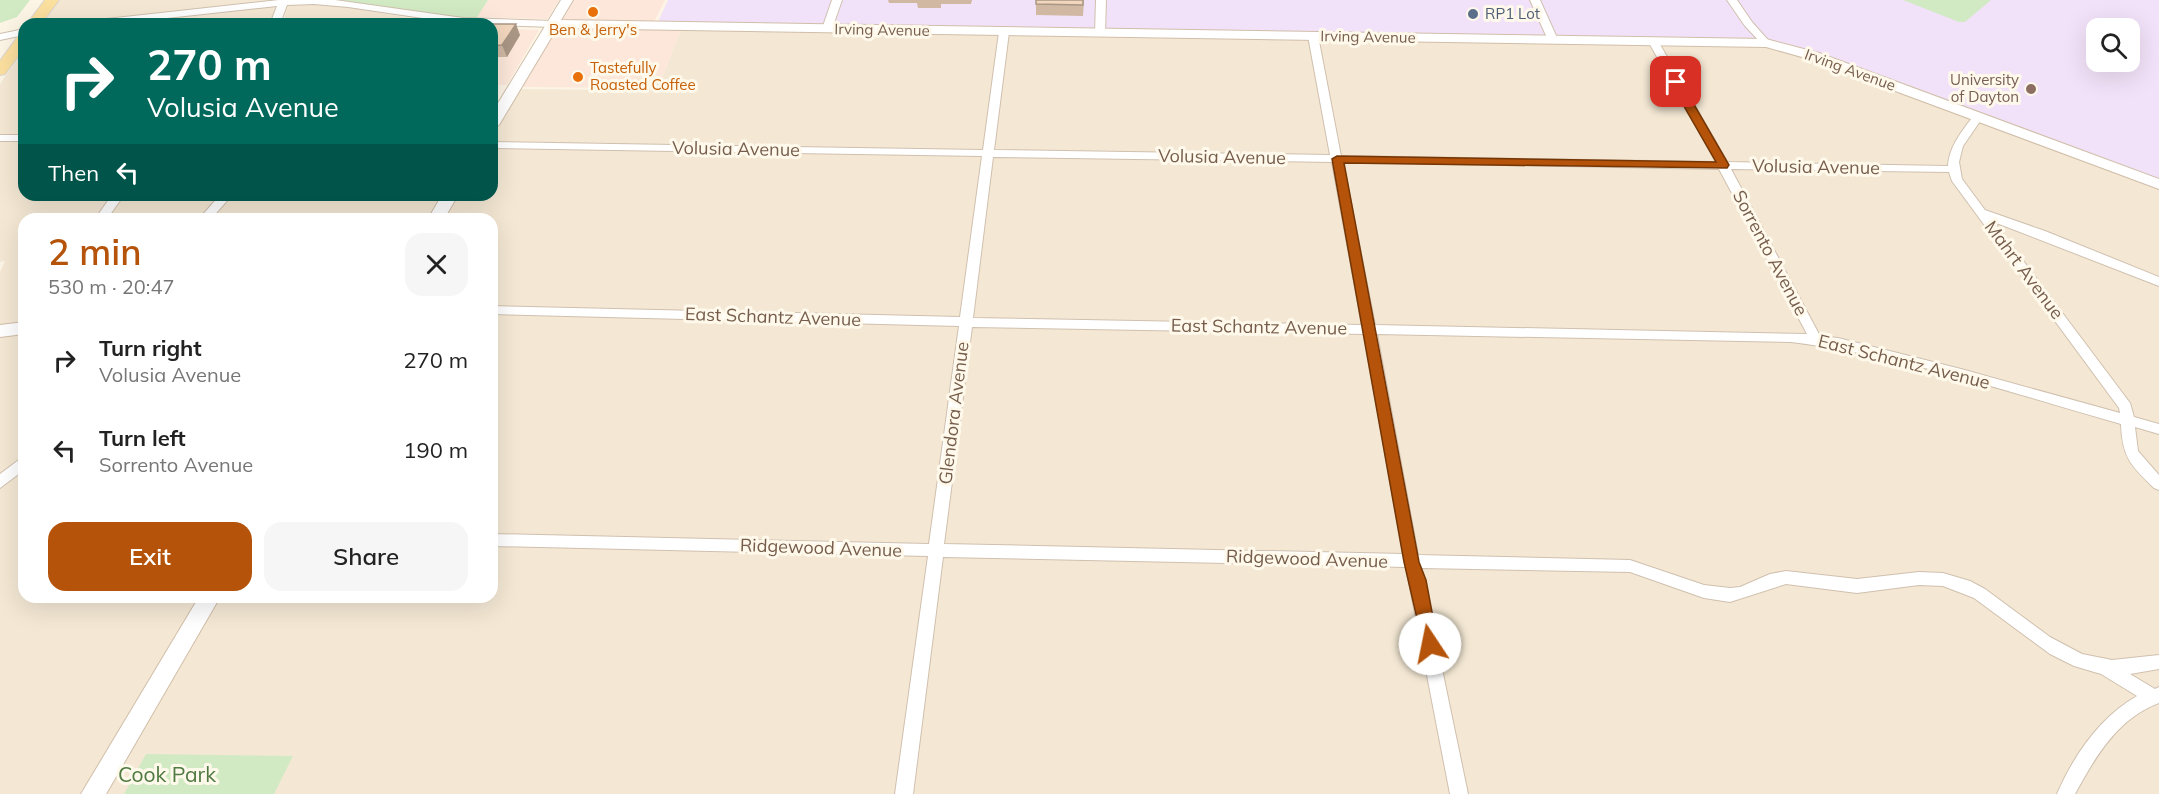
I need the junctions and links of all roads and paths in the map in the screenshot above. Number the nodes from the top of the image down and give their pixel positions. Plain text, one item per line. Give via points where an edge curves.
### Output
1 (52, 0) edge
2 (266, 0) edge
3 (567, 0) edge
4 (837, 0) edge
5 (1101, 0) edge
6 (1535, 0) edge
7 (1732, 0) edge
8 (284, 1) edge
9 (345, 2) edge
10 (247, 5) junction
11 (38, 18) edge
12 (138, 18) edge
13 (277, 18) edge
14 (444, 18) edge
15 (498, 22) edge
16 (553, 24) junction
17 (827, 29) junction
18 (0, 30) edge
19 (18, 31) edge
20 (18, 32) edge
21 (1004, 32) junction
22 (1100, 33) junction
23 (1313, 36) junction
24 (0, 37) edge
25 (1553, 40) junction
26 (1653, 41) junction
27 (1766, 43) junction
28 (18, 46) edge
29 (0, 70) edge
30 (498, 115) edge
31 (1978, 117) junction
32 (0, 138) edge
33 (18, 138) edge
34 (498, 145) edge
35 (988, 153) junction
36 (1337, 159) junction
37 (1723, 165) junction
38 (1952, 169) junction
39 (2159, 184) edge
40 (221, 201) edge
41 (210, 213) edge
42 (1981, 213) junction
43 (2159, 282) edge
44 (498, 310) edge
45 (966, 322) junction
46 (18, 329) edge
47 (1369, 329) junction
48 (0, 331) edge
49 (1816, 340) junction
50 (2129, 421) junction
51 (2159, 429) edge
52 (18, 467) edge
53 (0, 482) edge
54 (2159, 484) edge
55 (498, 540) edge
56 (937, 552) junction
57 (1412, 562) junction
58 (206, 603) edge
59 (2159, 662) edge
60 (2104, 667) junction
61 (2157, 696) edge
62 (93, 794) edge
63 (904, 794) edge
64 (1459, 794) edge
65 (2066, 794) edge

1 - 11 main road
2 - 10 street
3 - 16 street
4 - 17 street
5 - 22 street
6 - 25 street
7 - 27 street
8 - 9 street
8 - 10 street
8 - 13 street
9 - 14 street
10 - 12 street
15 - 16 street
16 - 17 street, Irving Avenue
16 - 30 street
17 - 21 street, Irving Avenue
18 - 19 street
20 - 24 street
21 - 22 street, Irving Avenue
21 - 35 street, Glendora Avenue
22 - 23 street, Irving Avenue
23 - 25 street, Irving Avenue
23 - 36 street
25 - 26 street, Irving Avenue
26 - 27 street, Irving Avenue
26 - 37 street, Sorrento Avenue
27 - 31 street, Irving Avenue via 1814,56
28 - 29 main road
31 - 38 street via 1952,157
31 - 39 street, Irving Avenue
32 - 33 street
34 - 35 street, Volusia Avenue
35 - 36 street, Volusia Avenue
35 - 45 street, Glendora Avenue
36 - 37 street, Volusia Avenue
36 - 47 street
37 - 38 street, Volusia Avenue
37 - 49 street, Sorrento Avenue
38 - 42 street, Mahrt Avenue
40 - 41 street
42 - 43 street
42 - 50 street, Mahrt Avenue via 2125,407
44 - 45 street, East Schantz Avenue
45 - 47 street, East Schantz Avenue
45 - 56 street, Glendora Avenue
46 - 48 street
47 - 49 street, East Schantz Avenue via 1696,334
47 - 57 street
49 - 50 street, East Schantz Avenue via 1961,374
50 - 51 street, East Schantz Avenue
50 - 54 street via 2129,448
52 - 53 street
55 - 56 street, Ridgewood Avenue
56 - 57 street, Ridgewood Avenue
56 - 63 street, Glendora Avenue
57 - 60 street, Ridgewood Avenue via 1630,566 1728,596 1777,578 1856,586 1918,577 1939,579 1973,590 2059,651
57 - 64 street
58 - 62 street
59 - 60 street, Ridgewood Avenue
60 - 61 street
61 - 65 street via 2128,711 2104,733

